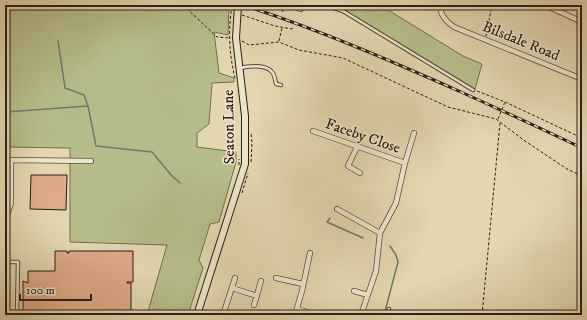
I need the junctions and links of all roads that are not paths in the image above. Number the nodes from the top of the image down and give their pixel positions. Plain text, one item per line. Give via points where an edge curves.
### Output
1 (238, 5) edge
2 (287, 5) edge
3 (324, 5) edge
4 (440, 5) edge
5 (545, 5) edge
6 (301, 10) dead end
7 (582, 22) edge
8 (240, 68) junction
9 (582, 79) edge
10 (281, 85) dead end
11 (473, 90) road end
12 (313, 131) dead end
13 (414, 133) dead end
14 (357, 147) junction
15 (91, 161) dead end
16 (405, 163) junction
17 (360, 173) dead end
18 (337, 209) dead end
19 (5, 221) edge
20 (380, 234) junction
21 (310, 253) dead end
22 (5, 262) edge
23 (235, 278) dead end
24 (276, 278) dead end
25 (261, 281) dead end
26 (303, 284) junction
27 (232, 288) junction
28 (354, 291) dead end
29 (368, 295) junction
30 (256, 296) junction
31 (254, 305) dead end
32 (297, 309) junction
33 (389, 309) dead end
34 (307, 312) dead end
35 (17, 315) edge
36 (197, 315) edge
37 (223, 315) edge
38 (295, 315) edge
39 (361, 315) edge
40 (387, 315) edge

1 - 8 main road, Seaton Lane via 236,38
2 - 6 lane
3 - 11 lane via 343,11
4 - 9 street, Bilsdale Road via 446,21 454,27
5 - 7 street
8 - 10 lane via 254,66 271,70 276,84
8 - 36 main road, Seaton Lane via 245,164
12 - 14 street, Faceby Close
13 - 16 street
14 - 16 street, Faceby Close
14 - 17 street via 348,166
15 - 19 street via 11,160 11,203
16 - 20 street via 396,203
18 - 20 street
20 - 29 street via 376,271
21 - 26 street
22 - 35 lane via 18,262
23 - 27 street
24 - 26 street
25 - 30 street
26 - 32 street
27 - 30 street
27 - 37 street
28 - 29 street
29 - 39 street
30 - 31 street
32 - 34 street
32 - 38 street
33 - 40 lane

